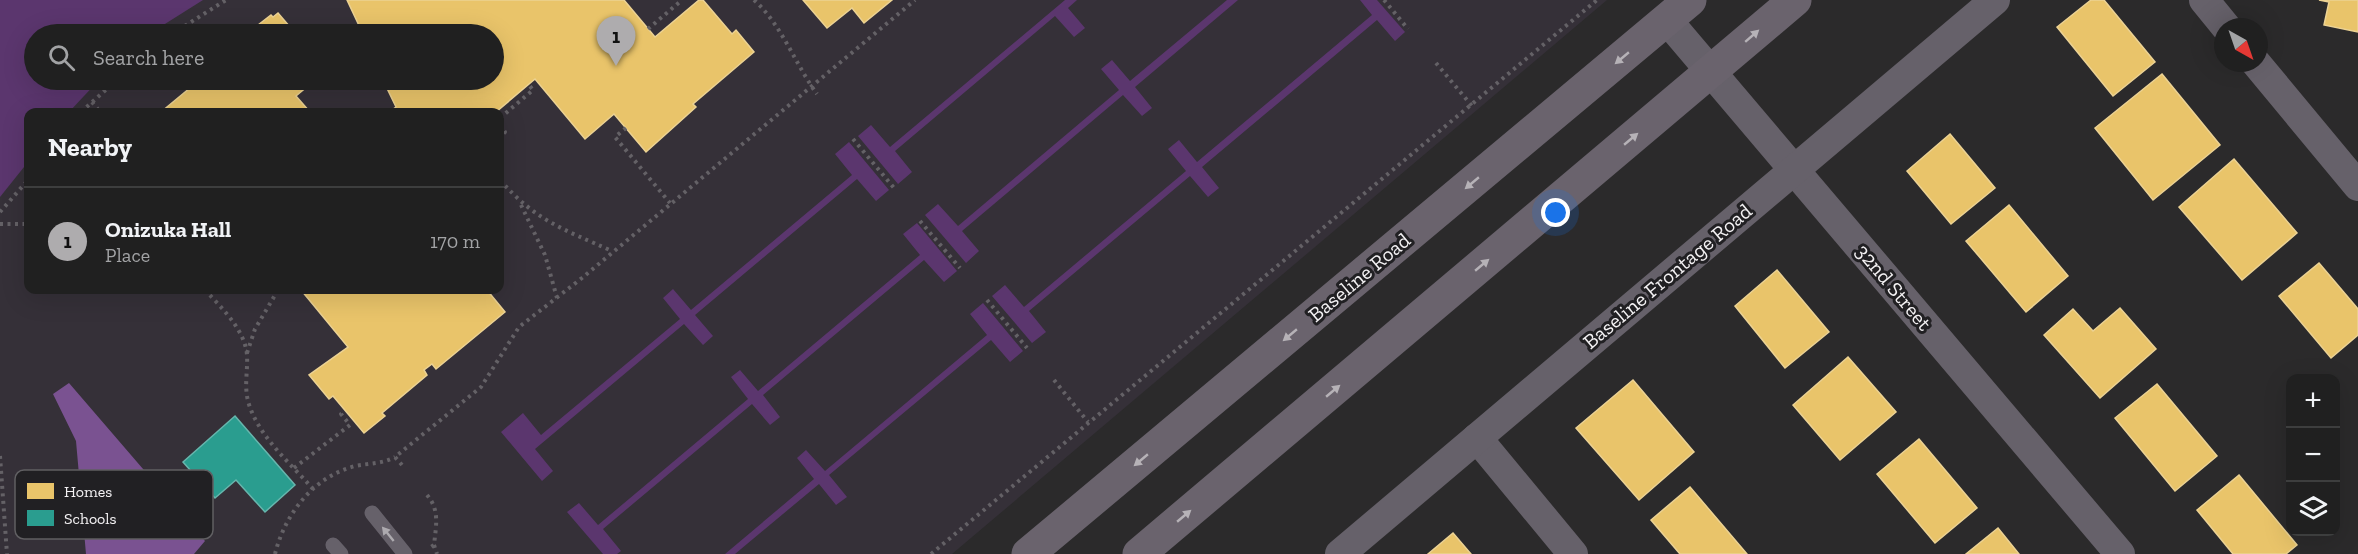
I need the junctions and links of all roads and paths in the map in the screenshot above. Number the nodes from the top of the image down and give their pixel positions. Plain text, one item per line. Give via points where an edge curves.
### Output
1 (226, 0) edge
2 (682, 0) edge
3 (754, 0) edge
4 (915, 0) edge
5 (1384, 0) edge
6 (1597, 0) edge
7 (1795, 0) edge
8 (1995, 0) edge
9 (2204, 0) edge
10 (1678, 10) edge
11 (2219, 18) edge
12 (188, 24) edge
13 (648, 29) dead end
14 (1408, 29) dead end
15 (1436, 63) dead end
16 (2263, 72) edge
17 (1710, 73) junction
18 (529, 85) dead end
19 (812, 87) junction
20 (106, 90) edge
21 (817, 94) dead end
22 (92, 102) junction
23 (1472, 106) junction
24 (85, 108) edge
25 (97, 108) edge
26 (504, 115) edge
27 (626, 128) dead end
28 (853, 139) dead end
29 (1794, 168) junction
30 (24, 185) edge
31 (504, 185) edge
32 (2358, 186) edge
33 (894, 188) dead end
34 (670, 203) junction
35 (521, 204) junction
36 (0, 212) edge
37 (920, 220) dead end
38 (0, 224) edge
39 (24, 224) edge
40 (612, 251) junction
41 (960, 268) dead end
42 (208, 294) edge
43 (276, 294) edge
44 (557, 298) junction
45 (987, 300) dead end
46 (1027, 348) dead end
47 (247, 353) junction
48 (1054, 380) dead end
49 (345, 411) dead end
50 (1088, 422) junction
51 (1477, 438) junction
52 (0, 456) edge
53 (395, 458) junction
54 (402, 465) dead end
55 (294, 468) junction
56 (313, 489) junction
57 (427, 495) dead end
58 (372, 513) dead end
59 (434, 545) junction
60 (429, 549) dead end
61 (7, 554) edge
62 (275, 554) edge
63 (405, 554) edge
64 (437, 554) edge
65 (931, 554) edge
66 (1028, 554) edge
67 (1139, 554) edge
68 (1340, 554) edge
69 (1573, 554) edge
70 (2120, 554) edge

1 - 12 path
2 - 13 path
3 - 19 path via 773,22
4 - 19 path
5 - 14 path
6 - 23 path
17 -> 7 main road
8 - 29 street, Baseline Frontage Road
9 - 11 street
10 - 17 street, 32nd Street
10 -> 66 main road, Baseline Road
15 - 23 path
16 - 32 street
17 - 29 street, 32nd Street
67 -> 17 main road
18 - 26 path via 533,90
19 - 21 path
19 - 34 path
20 - 22 path
22 - 24 path
22 - 25 path
23 - 50 path
27 - 34 path via 615,137
28 - 33 path
29 - 51 street, Baseline Frontage Road
29 - 70 street, 32nd Street
30 - 36 path
31 - 35 path
34 - 40 path
35 - 40 path via 539,218
35 - 44 path via 545,255
37 - 41 path
38 - 39 path
40 - 44 path
42 - 47 path via 240,334
43 - 47 path via 255,329
44 - 53 path via 519,327 481,387
45 - 46 path
47 - 55 path via 251,409 265,435
48 - 50 path
49 - 55 path via 341,414 350,424
50 - 65 path
51 - 68 street, Baseline Frontage Road
51 - 69 street
52 - 61 path
53 - 54 path
53 - 56 path via 338,472
55 - 56 path
56 - 62 path via 289,515
57 - 59 path via 435,505
63 -> 58 lane
59 - 60 path
59 - 64 path

